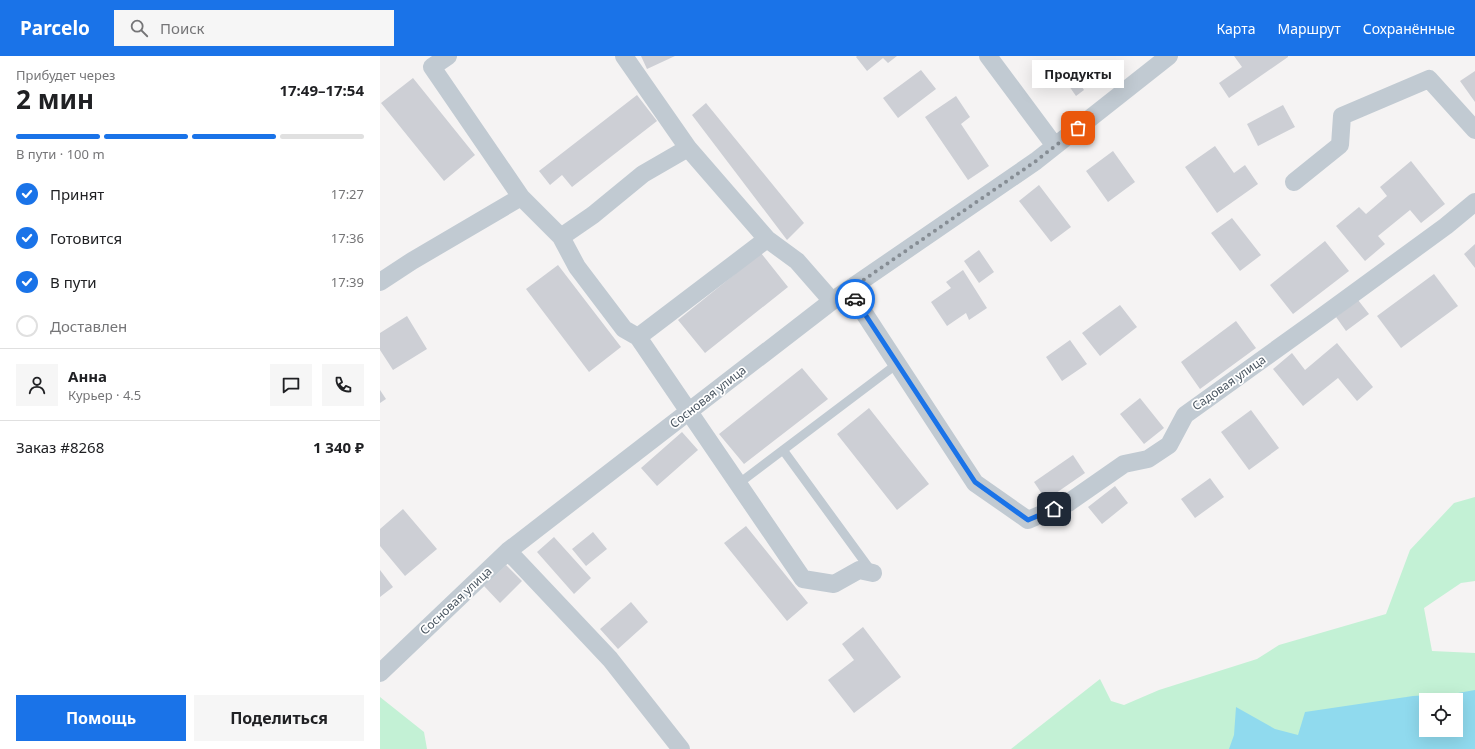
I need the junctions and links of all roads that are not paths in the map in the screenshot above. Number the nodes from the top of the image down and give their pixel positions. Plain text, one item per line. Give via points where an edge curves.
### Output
1 (448, 56) edge
2 (624, 56) edge
3 (988, 56) edge
4 (1168, 56) edge
5 (1475, 130) edge
6 (1055, 146) junction
7 (688, 148) junction
8 (1294, 182) dead end
9 (521, 197) junction
10 (1475, 202) edge
11 (561, 237) junction
12 (767, 239) junction
13 (380, 282) edge
14 (849, 290) junction
15 (832, 301) junction
16 (638, 337) junction
17 (897, 364) junction
18 (689, 412) junction
19 (783, 450) junction
20 (738, 484) junction
21 (508, 552) junction
22 (873, 573) joint
23 (380, 673) edge
24 (681, 749) edge

1 - 9 street via 432,67
2 - 7 street
3 - 6 street
4 - 6 street, Сосновая улица
5 - 8 street via 1429,79 1342,116 1340,145
6 - 14 street, Сосновая улица
7 - 11 street via 643,174 593,215
7 - 12 street
9 - 11 street
9 - 13 street
10 - 17 street, Садовая улица via 1440,231 1185,415 1169,445 1148,459 1124,464 1068,503 1028,520 975,482
11 - 16 street via 577,267 624,330
12 - 15 street via 797,261
12 - 16 street
14 - 15 street, Сосновая улица
14 - 17 street, Садовая улица
15 - 18 street, Сосновая улица
16 - 18 street
17 - 19 lane
18 - 20 street
18 - 21 street, Сосновая улица
19 - 20 lane
19 - 22 lane
20 - 22 street via 803,579 834,584 859,570
21 - 23 street, Сосновая улица
21 - 24 street via 610,659

